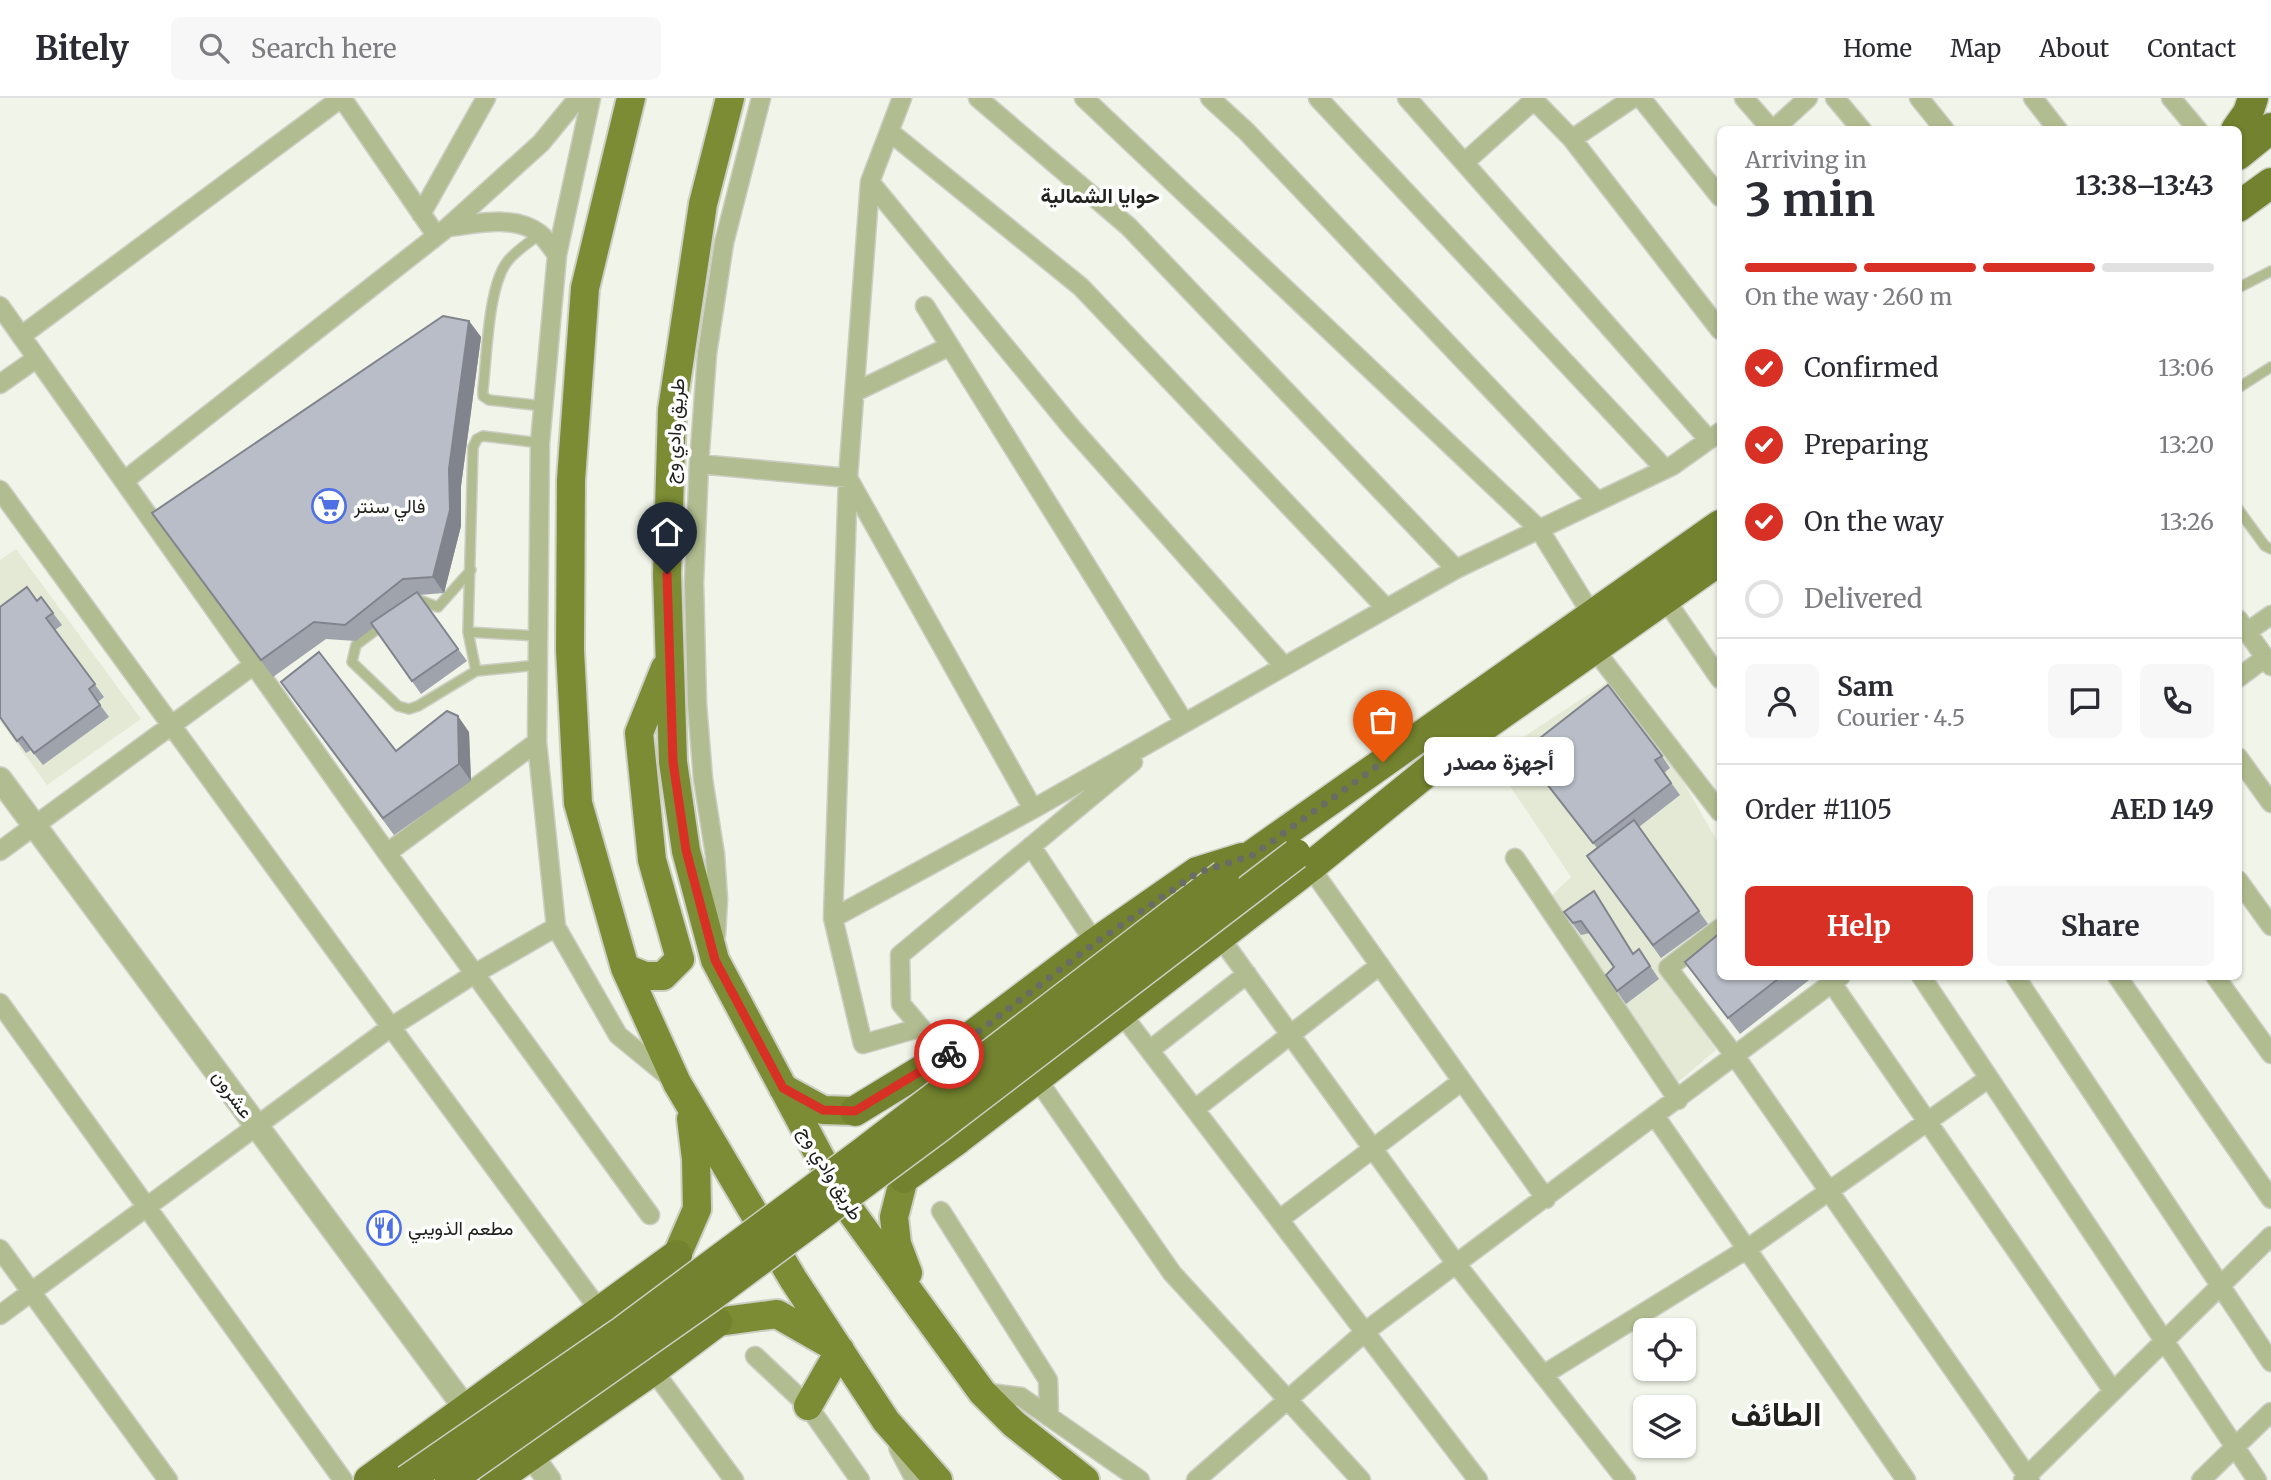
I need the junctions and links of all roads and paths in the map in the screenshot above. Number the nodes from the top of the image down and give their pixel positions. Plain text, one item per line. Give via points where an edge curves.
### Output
1 (342, 98) edge
2 (486, 98) edge
3 (578, 98) edge
4 (591, 98) edge
5 (631, 98) edge
6 (730, 98) edge
7 (761, 98) edge
8 (902, 98) edge
9 (978, 98) edge
10 (1084, 98) edge
11 (1210, 98) edge
12 (1318, 98) edge
13 (1407, 98) edge
14 (1633, 98) edge
15 (1641, 98) edge
16 (1744, 98) edge
17 (1808, 98) edge
18 (1835, 98) edge
19 (1919, 98) edge
20 (2033, 98) edge
21 (2171, 98) edge
22 (2253, 98) edge
23 (1533, 99) edge
24 (1769, 126) edge
25 (1777, 126) edge
26 (1859, 126) edge
27 (1942, 126) edge
28 (2055, 126) edge
29 (2194, 126) edge
30 (2239, 126) edge
31 (2271, 128) edge
32 (890, 132) junction
33 (1572, 139) junction
34 (2242, 152) edge
35 (1465, 162) junction
36 (870, 182) junction
37 (2271, 183) edge
38 (1717, 193) edge
39 (2242, 204) edge
40 (421, 214) junction
41 (442, 231) junction
42 (540, 234) junction
43 (557, 255) junction
44 (2271, 271) edge
45 (2242, 286) edge
46 (0, 306) edge
47 (925, 306) dead end
48 (1717, 326) edge
49 (21, 336) junction
50 (950, 346) junction
51 (37, 358) junction
52 (2271, 367) edge
53 (0, 384) edge
54 (2242, 385) edge
55 (855, 392) junction
56 (543, 406) junction
57 (1715, 436) edge
58 (540, 443) junction
59 (699, 464) junction
60 (1665, 470) junction
61 (848, 478) junction
62 (124, 481) junction
63 (0, 490) edge
64 (1597, 501) junction
65 (2242, 514) edge
66 (1717, 527) edge
67 (1539, 529) junction
68 (2271, 549) edge
69 (1717, 562) edge
70 (471, 569) junction
71 (1456, 569) junction
72 (1665, 599) junction
73 (406, 607) edge
74 (1386, 608) junction
75 (396, 615) edge
76 (1592, 615) junction
77 (2271, 615) edge
78 (2243, 626) edge
79 (468, 632) junction
80 (538, 636) junction
81 (1594, 649) junction
82 (670, 657) junction
83 (2268, 662) edge
84 (255, 664) junction
85 (538, 665) junction
86 (1284, 666) junction
87 (476, 671) junction
88 (1717, 675) edge
89 (2242, 676) edge
90 (1178, 725) junction
91 (171, 726) junction
92 (537, 741) junction
93 (2242, 763) edge
94 (0, 779) edge
95 (2271, 803) edge
96 (1717, 809) edge
97 (1033, 810) junction
98 (34, 826) junction
99 (1031, 846) junction
100 (0, 851) edge
101 (387, 853) junction
102 (1253, 855) junction
103 (1515, 858) dead end
104 (1303, 861) junction
105 (2242, 886) edge
106 (833, 918) junction
107 (2271, 926) edge
108 (556, 927) junction
109 (1717, 930) edge
110 (1219, 936) junction
111 (1095, 943) junction
112 (715, 960) junction
113 (1380, 965) junction
114 (625, 968) junction
115 (476, 973) junction
116 (1247, 974) junction
117 (1832, 980) edge
118 (1834, 980) edge
119 (1924, 980) edge
120 (2018, 980) edge
121 (2120, 980) edge
122 (2218, 980) edge
123 (0, 1003) edge
124 (1121, 1013) junction
125 (391, 1027) junction
126 (919, 1028) junction
127 (1289, 1034) junction
128 (1150, 1050) junction
129 (2271, 1054) edge
130 (945, 1056) junction
131 (1735, 1056) junction
132 (1989, 1078) junction
133 (1037, 1079) junction
134 (1462, 1081) junction
135 (783, 1088) junction
136 (683, 1094) junction
137 (1678, 1100) junction
138 (1195, 1109) junction
139 (855, 1111) joint
140 (1655, 1116) junction
141 (1927, 1122) junction
142 (257, 1126) junction
143 (1373, 1149) junction
144 (904, 1178) joint
145 (1829, 1191) junction
146 (1546, 1199) junction
147 (2271, 1199) edge
148 (146, 1207) junction
149 (941, 1211) dead end
150 (650, 1214) dead end
151 (1280, 1219) junction
152 (2271, 1236) edge
153 (0, 1249) edge
154 (1747, 1249) junction
155 (677, 1255) joint
156 (1457, 1265) junction
157 (2221, 1285) junction
158 (31, 1292) junction
159 (919, 1302) junction
160 (600, 1311) junction
161 (0, 1315) edge
162 (717, 1322) joint
163 (1366, 1331) junction
164 (2164, 1341) junction
165 (840, 1350) junction
166 (755, 1356) dead end
167 (2271, 1362) edge
168 (653, 1370) junction
169 (1543, 1375) junction
170 (2113, 1391) junction
171 (982, 1392) junction
172 (1287, 1400) junction
173 (808, 1406) junction
174 (466, 1409) junction
175 (2271, 1412) edge
176 (1049, 1417) junction
177 (886, 1420) junction
178 (2235, 1447) junction
179 (514, 1471) edge
180 (2027, 1479) edge
181 (168, 1480) edge
182 (343, 1480) edge
183 (369, 1480) edge
184 (407, 1480) edge
185 (450, 1480) edge
186 (549, 1480) edge
187 (734, 1480) edge
188 (860, 1480) edge
189 (918, 1480) edge
190 (938, 1480) edge
191 (1085, 1480) edge
192 (1140, 1480) edge
193 (1196, 1480) edge
194 (1361, 1480) edge
195 (1478, 1480) edge
196 (1626, 1480) edge
197 (1906, 1480) edge
198 (2201, 1480) edge
199 (2257, 1480) edge

1 - 40 street
1 - 49 street
2 - 40 street
3 - 41 street via 541,143
4 - 43 street
5 - 114 main road via 585,288 571,480 570,650 579,803
6 - 82 main road, طريق وادي وج via 703,204 672,410 667,574
7 - 59 street via 724,243 707,354
8 - 32 street
9 - 71 street via 1129,227
10 - 67 street
11 - 64 street
12 - 60 street
13 - 35 street
14 - 33 street
15 - 38 street
16 - 24 street
17 - 25 street
18 - 26 street
19 - 27 street
20 - 28 street
21 - 29 street
22 - 30 highway
23 - 33 street
23 - 35 street
31 - 34 highway
32 - 36 street
32 - 74 street via 1081,287
33 - 48 street
35 - 57 street
36 - 55 street
36 - 86 street via 1072,428
37 - 39 highway
40 - 41 street
41 - 42 street via 503,221
41 - 62 street
42 - 43 street
42 - 56 lane via 500,272 483,396
43 - 56 street
44 - 45 lane
46 - 49 street
47 - 50 street
49 - 51 street
50 - 55 street
50 - 90 street
51 - 53 street
51 - 62 street
52 - 54 lane
55 - 61 street
56 - 58 street
57 - 60 street
58 - 70 lane via 477,439 473,447
58 - 80 street
59 - 61 street
59 - 112 street via 694,582 697,705 715,855
60 - 64 street
61 - 97 street
61 - 106 street
62 - 84 street
63 - 91 street
64 - 67 street
65 - 68 lane
66 - 76 highway
67 - 71 street
67 - 76 street
69 - 72 highway
70 - 73 lane via 438,607 416,599
70 - 79 lane
71 - 74 street
72 - 81 highway
72 - 88 street
74 - 86 street
75 - 87 lane via 356,645 352,662 398,706 418,706
76 - 102 highway
77 - 78 street
78 - 83 street
79 - 80 lane
79 - 87 lane
80 - 85 street
81 - 96 street
81 - 104 highway
82 - 112 main road, طريق وادي وج via 673,762 686,850
82 - 114 main road via 639,733 652,860 680,959 663,976 645,976
83 - 89 street
84 - 91 street
84 - 101 street
85 - 87 lane
85 - 92 street
86 - 90 street
90 - 97 street
90 - 99 street
91 - 98 street
91 - 125 street
92 - 101 street
92 - 108 street
93 - 95 street
94 - 98 street, عشرون
97 - 106 street
98 - 100 street
98 - 142 street, عشرون
99 - 111 street
99 - 126 street via 900,955 901,1004
101 - 115 street
102 - 111 highway via 1197,873
102 - 184 highway, bridge via 623,1331
103 - 137 street
104 - 110 highway
104 - 113 street
104 - 185 highway, bridge via 767,1255
105 - 107 street
106 - 126 street via 863,1044
108 - 115 street
108 - 136 street via 618,1035
109 - 131 street via 1668,968
110 - 116 street
110 - 124 highway
111 - 130 highway
112 - 135 main road, طريق وادي وج
113 - 127 street
113 - 134 street
114 - 136 main road
115 - 125 street
115 - 150 street
116 - 127 street
116 - 128 street
117 - 131 street
118 - 141 street
119 - 132 street
120 - 157 street
121 - 147 street
122 - 129 street
123 - 148 street
124 - 128 street
124 - 133 highway
125 - 142 street
125 - 160 street
126 - 130 street
127 - 138 street
127 - 143 street
128 - 138 street
130 - 139 highway
131 - 137 street
131 - 145 street
132 - 141 street
132 - 164 street
133 - 144 highway
133 - 172 street via 1172,1273
134 - 143 street
134 - 146 street
135 - 139 main road via 823,1110
135 - 159 main road, طريق وادي وج via 844,1202
136 - 155 main road via 696,1159 697,1209
136 - 165 main road
137 - 140 street
138 - 151 street
140 - 146 street
140 - 154 street
141 - 145 street
141 - 170 street
142 - 148 street
142 - 174 street, عشرون
143 - 151 street
143 - 156 street
144 - 159 main road via 894,1217 897,1244
145 - 154 street
145 - 180 street
146 - 156 street
148 - 158 street
148 - 182 street
149 - 176 street via 1048,1380
151 - 163 street
152 - 157 street
153 - 158 street
154 - 169 street
154 - 197 street
155 - 160 highway
156 - 163 street
156 - 169 street
157 - 164 street
157 - 167 street
158 - 161 street
158 - 181 street
159 - 171 main road, طريق وادي وج
160 - 174 highway
162 - 165 main road via 777,1314
162 - 168 highway
163 - 172 street
163 - 195 street
164 - 170 street
164 - 178 street
165 - 173 main road
165 - 177 main road
166 - 173 street
168 - 179 highway
168 - 187 street
169 - 196 street
170 - 180 street
171 - 176 street via 1021,1397
171 - 191 main road, طريق وادي وج via 1014,1424
172 - 193 street
172 - 194 street
173 - 188 street
174 - 183 highway
175 - 178 street
176 - 192 street
177 - 189 street
177 - 190 main road
178 - 198 street
178 - 199 street
179 - 186 street

